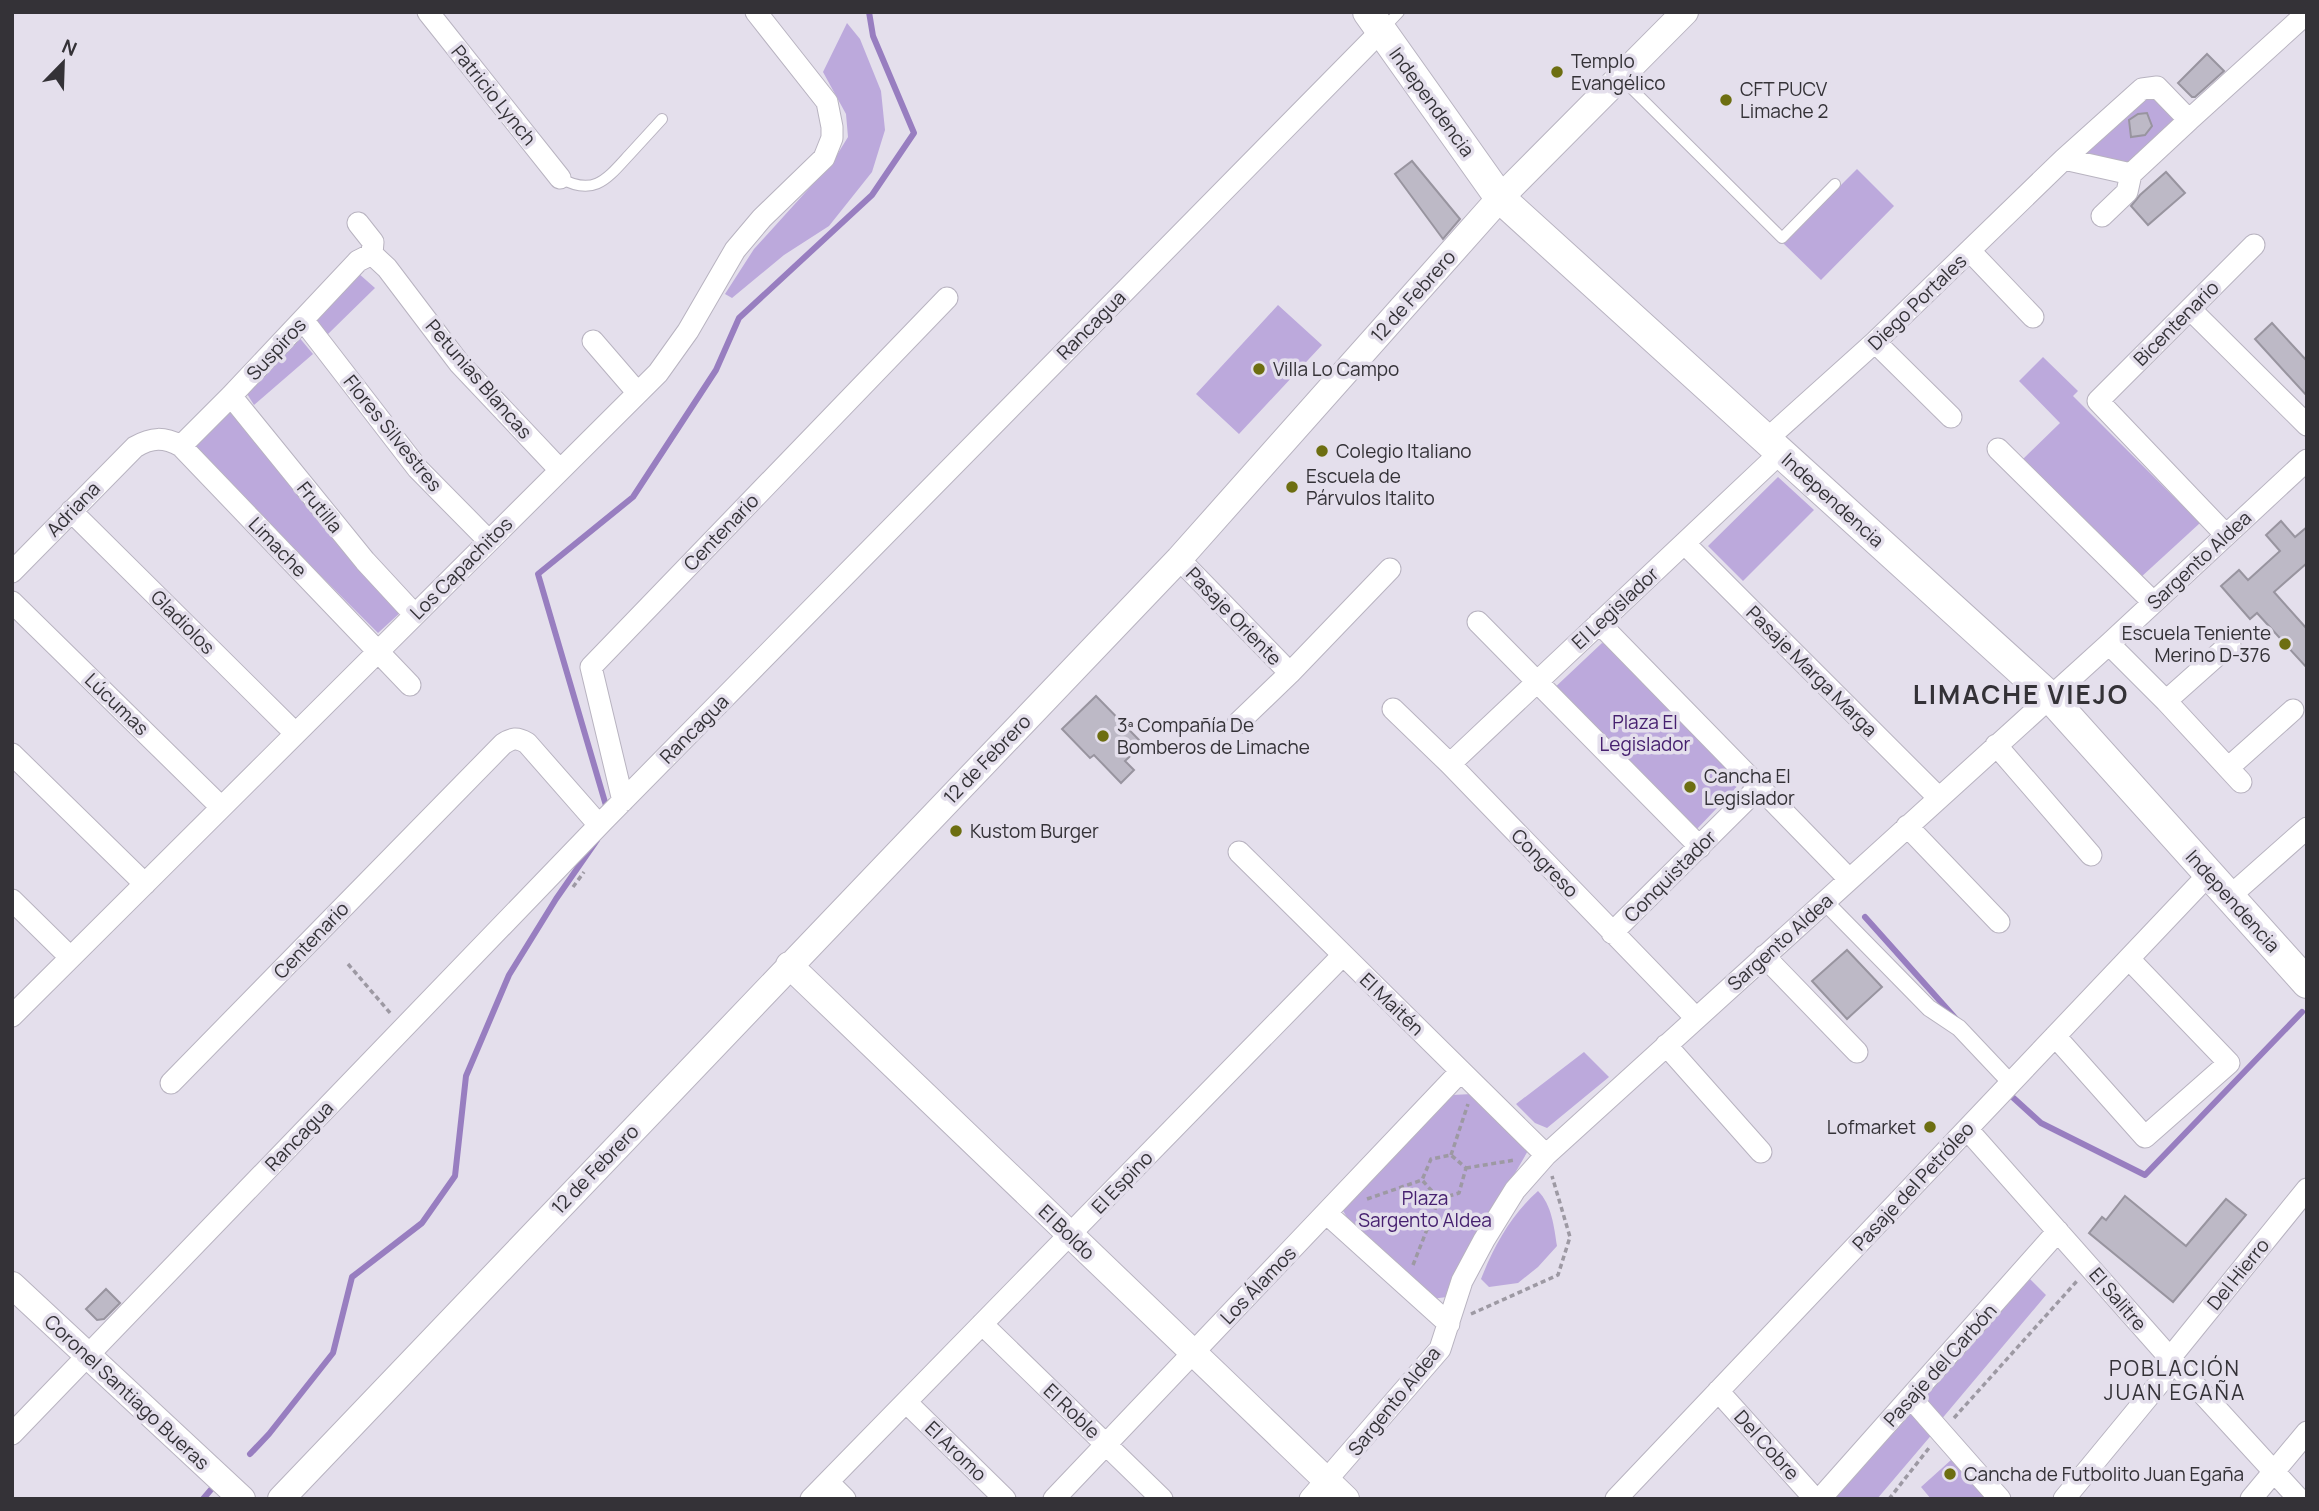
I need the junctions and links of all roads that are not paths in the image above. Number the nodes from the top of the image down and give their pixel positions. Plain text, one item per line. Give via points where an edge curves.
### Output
1 (428, 12) edge
2 (756, 12) edge
3 (1685, 12) edge
4 (2307, 13) edge
5 (1383, 19) edge
6 (1620, 77) junction
7 (662, 119) dead end
8 (2189, 120) junction
9 (2064, 159) junction
10 (2131, 174) junction
11 (560, 178) joint
12 (1835, 184) dead end
13 (1500, 198) junction
14 (2102, 216) dead end
15 (358, 223) dead end
16 (2254, 245) dead end
17 (1970, 251) junction
18 (372, 254) junction
19 (947, 298) dead end
20 (2190, 309) junction
21 (2033, 317) dead end
22 (303, 320) junction
23 (593, 341) dead end
24 (1875, 342) junction
25 (638, 392) junction
26 (231, 396) junction
27 (1951, 417) dead end
28 (2307, 425) edge
29 (181, 446) junction
30 (1773, 446) junction
31 (1998, 449) dead end
32 (2307, 460) edge
33 (560, 470) junction
34 (71, 511) junction
35 (2225, 534) junction
36 (488, 541) junction
37 (1685, 544) junction
38 (1179, 559) junction
39 (1390, 569) dead end
40 (12, 572) edge
41 (12, 602) edge
42 (2153, 602) junction
43 (414, 614) junction
44 (1478, 622) dead end
45 (1599, 623) junction
46 (2109, 644) junction
47 (2230, 644) dead end
48 (378, 651) junction
49 (1290, 673) junction
50 (1536, 683) junction
51 (410, 685) dead end
52 (2049, 696) junction
53 (2166, 701) junction
54 (1393, 709) dead end
55 (2293, 709) dead end
56 (1238, 723) dead end
57 (295, 733) junction
58 (1996, 745) junction
59 (12, 754) edge
60 (1450, 764) junction
61 (1758, 788) junction
62 (1938, 797) junction
63 (221, 807) junction
64 (610, 814) junction
65 (1907, 826) junction
66 (2307, 828) edge
67 (1700, 847) junction
68 (1239, 852) dead end
69 (2091, 855) dead end
70 (2209, 874) junction
71 (1849, 879) junction
72 (145, 884) junction
73 (2229, 897) junction
74 (12, 900) edge
75 (1824, 901) junction
76 (1998, 922) dead end
77 (1612, 933) junction
78 (1343, 956) junction
79 (1764, 956) junction
80 (70, 957) junction
81 (2129, 959) junction
82 (789, 965) junction
83 (2302, 970) edge
84 (12, 1016) edge
85 (1696, 1018) junction
86 (2055, 1036) junction
87 (1666, 1045) junction
88 (1857, 1052) dead end
89 (1468, 1077) junction
90 (171, 1083) dead end
91 (2007, 1087) junction
92 (1967, 1129) junction
93 (1761, 1152) dead end
94 (1546, 1155) junction
95 (2307, 1189) edge
96 (1326, 1213) junction
97 (2059, 1231) junction
98 (1070, 1234) junction
99 (12, 1285) edge
100 (982, 1324) junction
101 (1449, 1324) junction
102 (1193, 1352) junction
103 (88, 1355) junction
104 (2170, 1358) junction
105 (1718, 1391) junction
106 (1911, 1398) junction
107 (906, 1402) junction
108 (2307, 1432) edge
109 (12, 1434) edge
110 (1106, 1444) junction
111 (2274, 1471) junction
112 (828, 1482) junction
113 (1327, 1493) edge
114 (242, 1499) edge
115 (281, 1499) edge
116 (811, 1499) edge
117 (845, 1499) edge
118 (1005, 1499) edge
119 (1054, 1499) edge
120 (1162, 1499) edge
121 (1616, 1499) edge
122 (1817, 1499) edge
123 (2000, 1499) edge
124 (2064, 1499) edge
125 (2251, 1499) edge
126 (2299, 1499) edge

1 - 11 street, Patricio Lynch
2 - 25 street, Los Capachitos via 827,102 832,127 829,148 735,250 673,355
3 - 6 street, 12 de Febrero
4 - 8 street
5 - 13 main road, Independencia
5 - 64 street, Rancagua
6 - 12 lane via 1782,238
6 - 13 street, 12 de Febrero
7 - 11 lane via 606,181 578,186
8 - 9 street, Diego Portales via 2157,87 2141,89
8 - 10 street
9 - 10 street
9 - 17 street, Diego Portales
10 - 14 street via 2127,192
13 - 30 main road, Independencia
13 - 38 street, 12 de Febrero
15 - 18 street, Petunias Blancas via 373,242
16 - 20 street, Bicentenario
17 - 21 street
17 - 24 street, Diego Portales
18 - 22 street, Suspiros via 358,261
18 - 33 street, Petunias Blancas via 459,363
19 - 64 street, Centenario via 591,667
20 - 28 street
20 - 35 street, Bicentenario via 2098,401
22 - 26 street, Suspiros
22 - 36 street, Flores Silvestres via 418,469
23 - 25 street
24 - 27 street
24 - 30 street, Diego Portales
25 - 33 street, Los Capachitos
26 - 29 street, Suspiros
26 - 43 street, Frutilla
29 - 34 street, Adriana via 163,439 145,441
29 - 48 street, Limache
30 - 37 street, El Legislador
30 - 52 main road, Independencia
31 - 42 street
32 - 35 street, Sargento Aldea
33 - 36 street, Los Capachitos
34 - 40 street, Adriana
34 - 57 street, Gladiolos
35 - 42 street, Sargento Aldea
36 - 43 street, Los Capachitos
37 - 45 street, El Legislador
37 - 62 street, Pasaje Marga Marga
38 - 49 street, Pasaje Oriente
38 - 82 street, 12 de Febrero
39 - 49 street, Pasaje Oriente
41 - 63 street, Lúcumas
42 - 46 street, Sargento Aldea
43 - 48 street, Los Capachitos
44 - 50 street
45 - 50 street, El Legislador
45 - 61 street
46 - 52 street, Sargento Aldea
46 - 53 street
47 - 53 street
48 - 51 street, Limache
48 - 57 street, Los Capachitos
49 - 56 street, Pasaje Oriente
50 - 60 street, El Legislador
50 - 67 street
52 - 58 street, Sargento Aldea
52 - 70 main road, Independencia
53 - 55 street via 2235,775
54 - 60 street, Congreso
57 - 63 street, Los Capachitos
58 - 62 street, Sargento Aldea
58 - 69 street
59 - 72 street
60 - 77 street, Congreso
61 - 67 street, Conquistador
61 - 71 street
62 - 65 street, Sargento Aldea
63 - 72 street, Los Capachitos
64 - 90 street, Centenario via 527,743 516,738 503,744
64 - 103 street, Rancagua
65 - 71 street, Sargento Aldea
65 - 76 street
66 - 73 street
67 - 77 street, Conquistador
68 - 78 street, El Maitén
70 - 73 main road, Independencia
70 - 81 street, Pasaje del Petróleo
71 - 75 street, Sargento Aldea
72 - 80 street, Los Capachitos
73 - 83 main road, Independencia
74 - 80 street
75 - 79 street, Sargento Aldea
75 - 91 street via 1928,1008 1959,1028
77 - 85 street, Congreso
78 - 89 street, El Maitén
78 - 98 street, El Espino
79 - 85 street, Sargento Aldea
79 - 88 street
80 - 84 street, Los Capachitos
81 - 86 street, Pasaje del Petróleo
81 - 86 street via 2229,1063 2145,1137
82 - 98 street, El Boldo
82 - 115 street, 12 de Febrero
85 - 87 street, Sargento Aldea
86 - 91 street, Pasaje del Petróleo
87 - 93 street
87 - 94 street, Sargento Aldea
89 - 94 street, El Maitén
89 - 96 street, Los Álamos
91 - 92 street, Pasaje del Petróleo
92 - 97 street, El Salitre
92 - 105 street, Pasaje del Petróleo
94 - 101 street, Sargento Aldea via 1515,1190 1484,1240 1462,1281
95 - 104 street, Del Hierro
96 - 101 street
96 - 102 street, Los Álamos
97 - 104 street, El Salitre
97 - 106 street, Pasaje del Carbón
98 - 100 street, El Espino
98 - 102 street, El Boldo
99 - 103 street, Coronel Santiago Bueras
100 - 107 street, El Espino
100 - 110 street, El Roble
101 - 113 street, Sargento Aldea via 1440,1349
102 - 110 street, Los Álamos
102 - 113 street, El Boldo
103 - 109 street, Rancagua
103 - 114 street, Coronel Santiago Bueras
104 - 111 street, El Salitre
104 - 124 street, Del Hierro via 2162,1380
105 - 121 street, Pasaje del Petróleo
105 - 122 street, Del Cobre
106 - 122 street, Pasaje del Carbón
106 - 123 street
107 - 112 street, El Espino
107 - 118 street, El Aromo
108 - 111 street
110 - 119 street, Los Álamos
110 - 120 street, El Roble
111 - 125 street
111 - 126 street, El Salitre
112 - 116 street, El Espino
112 - 117 street

